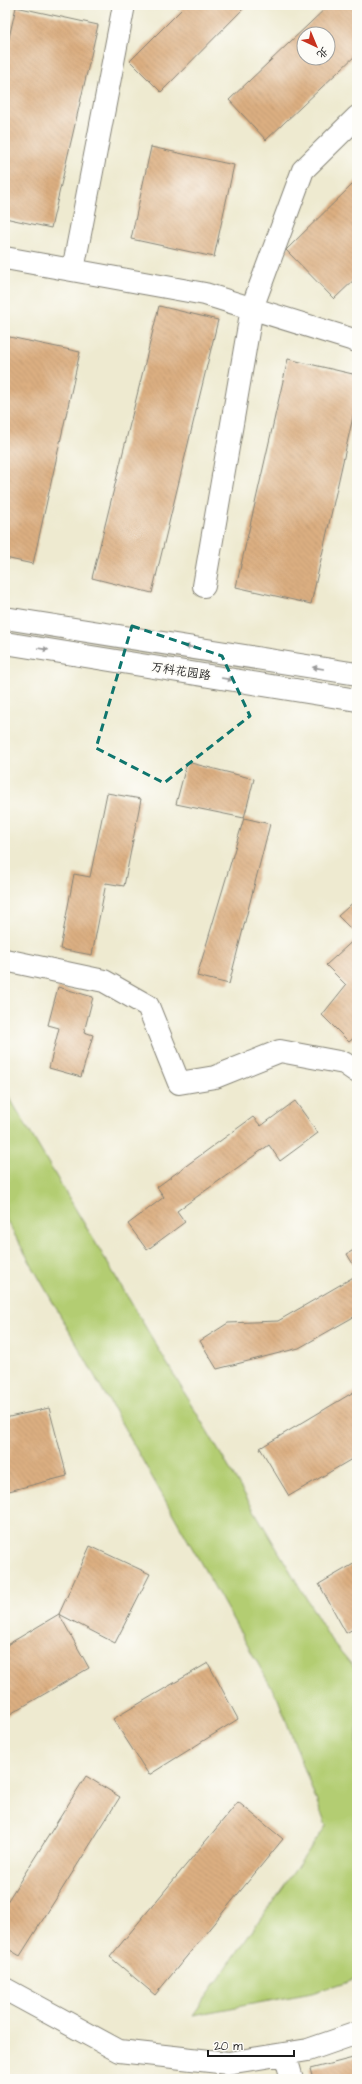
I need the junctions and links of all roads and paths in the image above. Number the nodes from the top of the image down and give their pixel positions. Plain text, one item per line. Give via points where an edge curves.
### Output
1 (124, 5) edge
2 (357, 117) edge
3 (5, 258) edge
4 (73, 270) junction
5 (252, 308) junction
6 (357, 341) edge
7 (204, 586) dead end
8 (5, 618) edge
9 (5, 643) edge
10 (357, 674) edge
11 (357, 700) edge
12 (5, 960) edge
13 (357, 1072) edge
14 (5, 1988) edge
15 (357, 2033) edge
16 (285, 2054) junction
17 (292, 2079) edge

1 - 4 street
2 - 5 street via 303,170
3 - 4 street
4 - 5 street via 205,294
5 - 6 street
5 - 7 street
10 -> 8 street, 万科花园路
9 -> 11 street, 万科花园路
12 - 13 street via 104,981 148,1006 179,1084 215,1077 280,1051 344,1063
14 - 16 street via 119,2051 228,2063
15 - 16 street via 308,2050
16 - 17 street

